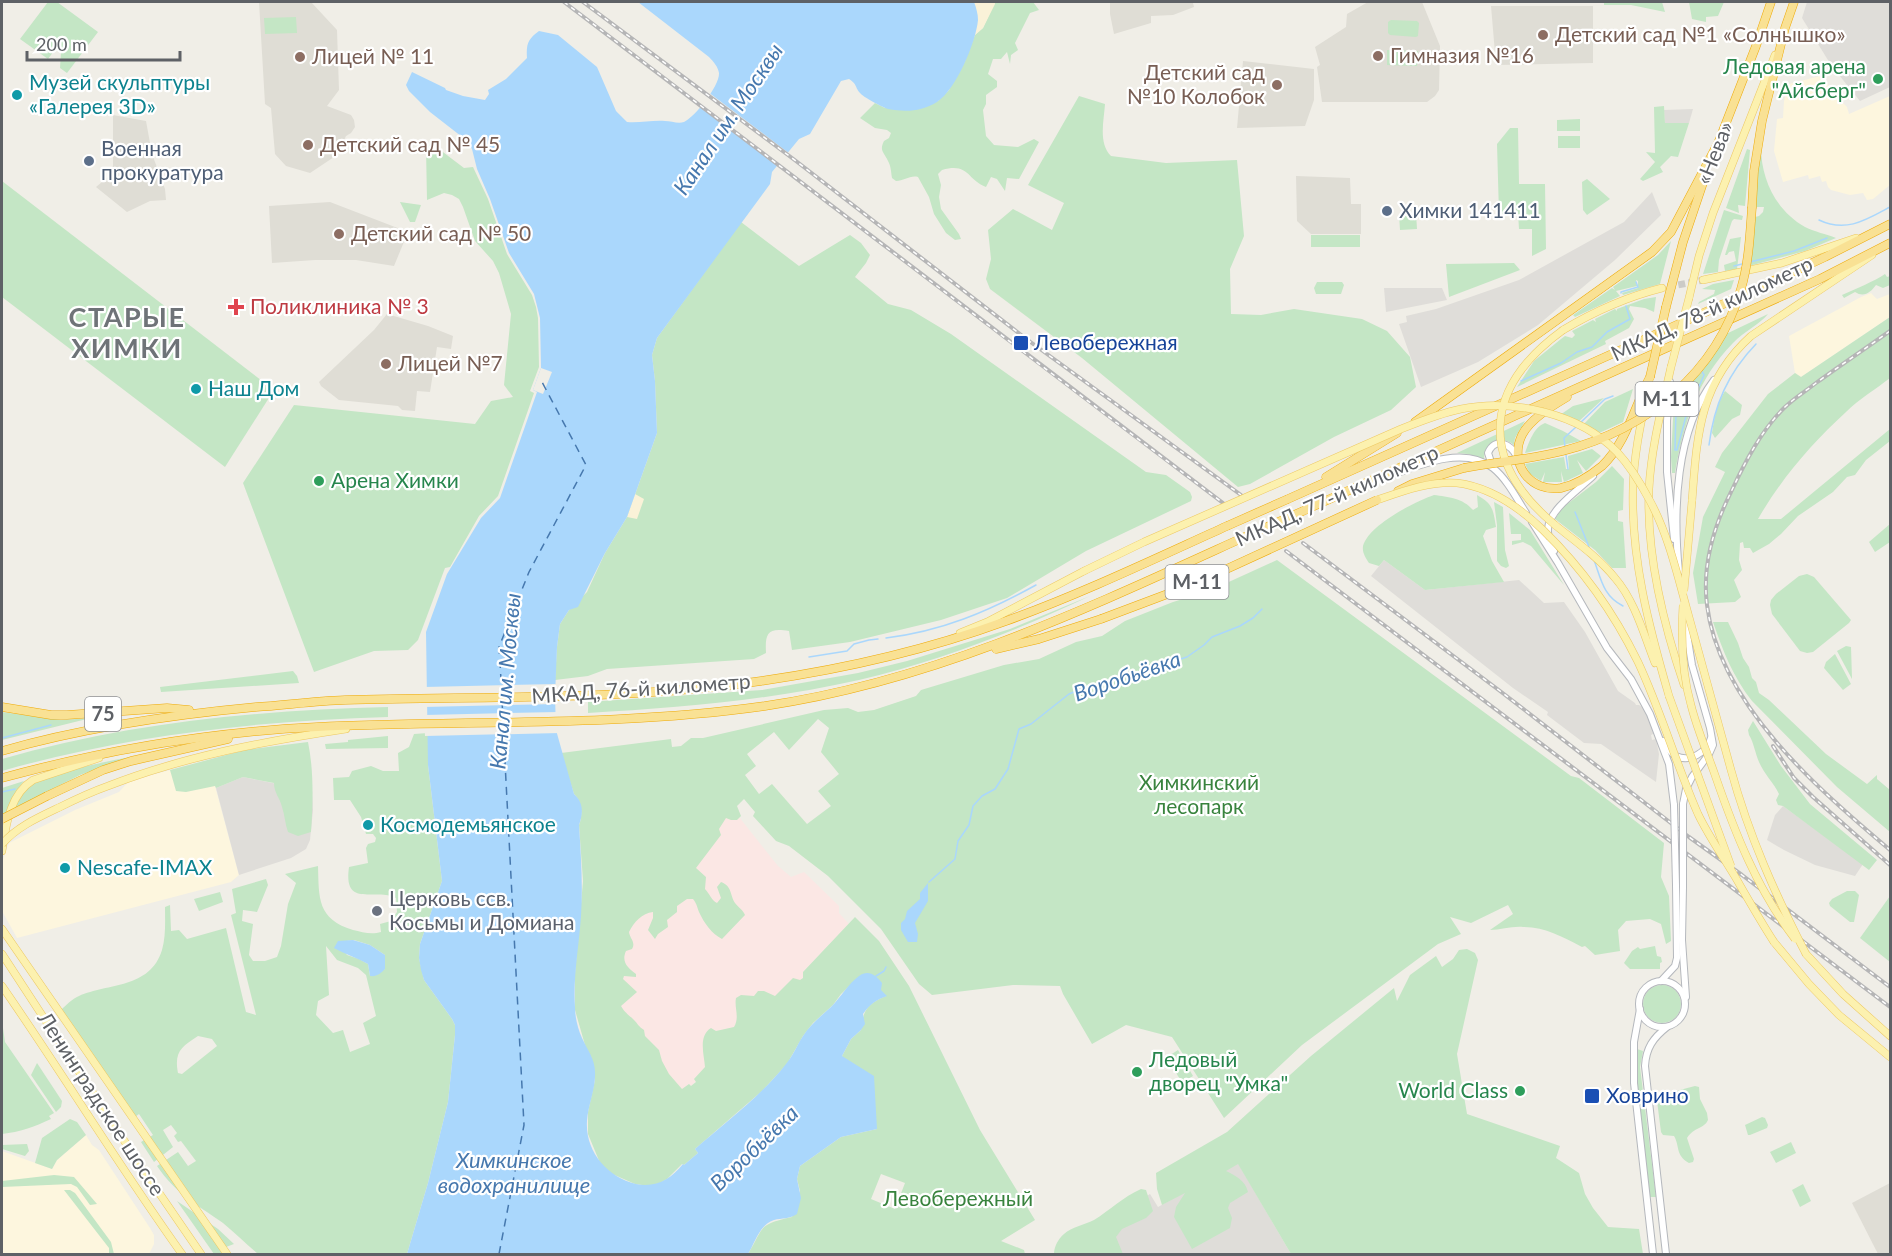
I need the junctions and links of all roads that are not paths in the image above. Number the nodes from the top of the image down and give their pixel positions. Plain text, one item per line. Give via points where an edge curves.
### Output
1 (1771, 2) edge
2 (1793, 3) edge
3 (1785, 28) junction
4 (1718, 143) junction
5 (1890, 224) edge
6 (1876, 233) junction
7 (1890, 243) edge
8 (1879, 249) junction
9 (1703, 280) tunnel mouth
10 (1662, 288) tunnel mouth
11 (1658, 352) joint
12 (1671, 367) junction
13 (1650, 377) junction
14 (1716, 378) junction
15 (1594, 380) junction
16 (1532, 390) joint
17 (1517, 457) junction
18 (1601, 466) junction
19 (1494, 468) junction
20 (1345, 492) junction
21 (1288, 499) junction
22 (1377, 500) junction
23 (1678, 561) junction
24 (1558, 563) junction
25 (929, 646) junction
26 (957, 659) junction
27 (914, 673) joint
28 (1669, 696) junction
29 (1691, 705) junction
30 (2, 707) edge
31 (205, 712) junction
32 (373, 724) junction
33 (268, 730) junction
34 (1657, 730) junction
35 (1712, 735) junction
36 (126, 749) junction
37 (2, 751) edge
38 (2, 778) edge
39 (2, 819) edge
40 (2, 844) edge
41 (2, 851) edge
42 (1737, 880) junction
43 (1679, 886) junction
44 (2, 929) edge
45 (2, 954) edge
46 (1806, 954) junction
47 (1661, 981) junction
48 (2, 986) edge
49 (2, 991) edge
50 (1686, 1001) junction
51 (15, 1004) junction
52 (1640, 1009) junction
53 (1667, 1027) junction
54 (1890, 1036) edge
55 (1890, 1057) edge
56 (182, 1254) edge
57 (201, 1254) edge
58 (227, 1254) edge
59 (1653, 1254) edge
60 (1666, 1254) edge

1 - 4 highway, «Нева» / М-11
2 - 3 highway, «Нева» / М-11
3 - 12 main road, «Нева» / М-11, bridge via 1713,213
3 - 22 highway, М-11, bridge via 1755,162 1747,265 1728,324 1709,357 1678,390 1634,424 1561,452 1456,470
4 - 13 highway, «Нева» / М-11, bridge via 1686,233
4 - 21 highway, М-11 via 1671,232 1652,252 1420,418
5 - 6 highway, МКАД, 78-й километр
6 - 9 main road via 1782,263
6 - 16 highway, МКАД, 78-й километр
7 - 8 highway, МКАД, 78-й километр
8 - 11 highway, МКАД, 78-й километр
8 - 14 main road via 1751,336
10 - 28 main road, bridge via 1619,301 1563,330 1532,356 1515,379 1501,423 1507,467 1521,490 1536,509 1596,558 1624,590
11 - 15 highway, МКАД, 77-й километр
12 - 23 main road via 1667,472
12 - 29 main road, bridge via 1653,450 1649,515 1663,609
13 - 18 highway, М-11 via 1623,438
13 - 28 main road via 1636,449 1633,516 1637,566
14 - 23 main road via 1698,408 1683,456
14 - 29 main road, bridge via 1700,425 1695,455 1683,608 1684,667
15 - 17 highway via 1532,423 1522,434
15 - 20 highway, МКАД, 77-й километр
16 - 21 highway, МКАД, 77-й километр
17 - 18 highway, М-11 via 1532,483 1549,488 1572,485
17 - 19 main road via 1509,446 1496,444 1488,453
18 - 24 main road via 1549,523 1548,535
19 - 20 main road via 1467,458 1447,459
19 - 24 main road
20 - 26 highway, МКАД, 77-й километр, bridge via 1132,588
21 - 25 highway, МКАД, 77-й километр, bridge via 1087,589 1006,622
22 - 26 highway, М-11, bridge via 1216,574 1101,619
22 - 42 main road, bridge via 1436,484 1470,485 1489,491 1520,510 1561,549 1593,586 1626,639 1699,815
23 - 35 main road via 1690,657
24 - 34 main road via 1607,648 1631,679
25 - 31 highway, МКАД, 76-й километр via 857,664 704,688 582,696 341,700
25 - 46 main road, bridge via 987,622 1144,542 1433,417 1461,409 1515,406 1568,420 1616,452 1652,502 1676,568 1749,826 1766,874
26 - 27 highway, МКАД, 77-й километр
27 - 32 highway, МКАД, 76-й километр via 815,697 711,712 582,720
28 - 42 main road, bridge
29 - 46 main road, bridge via 1745,857
30 - 31 highway, 75 via 51,715 167,708
31 - 37 highway via 88,729
32 - 33 highway, МКАД, 76-й километр
32 - 40 main road, bridge via 186,760 57,808 25,824
33 - 36 highway, МКАД, 76-й километр
33 - 39 highway, bridge via 103,770
34 - 35 main road via 1670,751 1681,758 1701,753
34 - 43 main road, bridge via 1669,764
35 - 43 main road, bridge via 1712,749 1686,789
36 - 38 highway, МКАД, 76-й километр
36 - 41 main road via 26,784 12,806
42 - 55 main road, bridge via 1774,942 1809,984
43 - 47 main road via 1677,958
43 - 50 main road
44 - 58 main road
45 - 57 main road, Ленинградское шоссе
46 - 54 main road
47 - 50 main road via 1677,986
47 - 52 main road via 1645,988
48 - 51 main road, Ленинградское шоссе
49 - 51 main road
50 - 53 main road via 1681,1018
51 - 56 main road, Ленинградское шоссе
52 - 53 main road via 1650,1023
52 - 59 main road via 1634,1042 1634,1083
53 - 60 main road via 1649,1045 1645,1066

